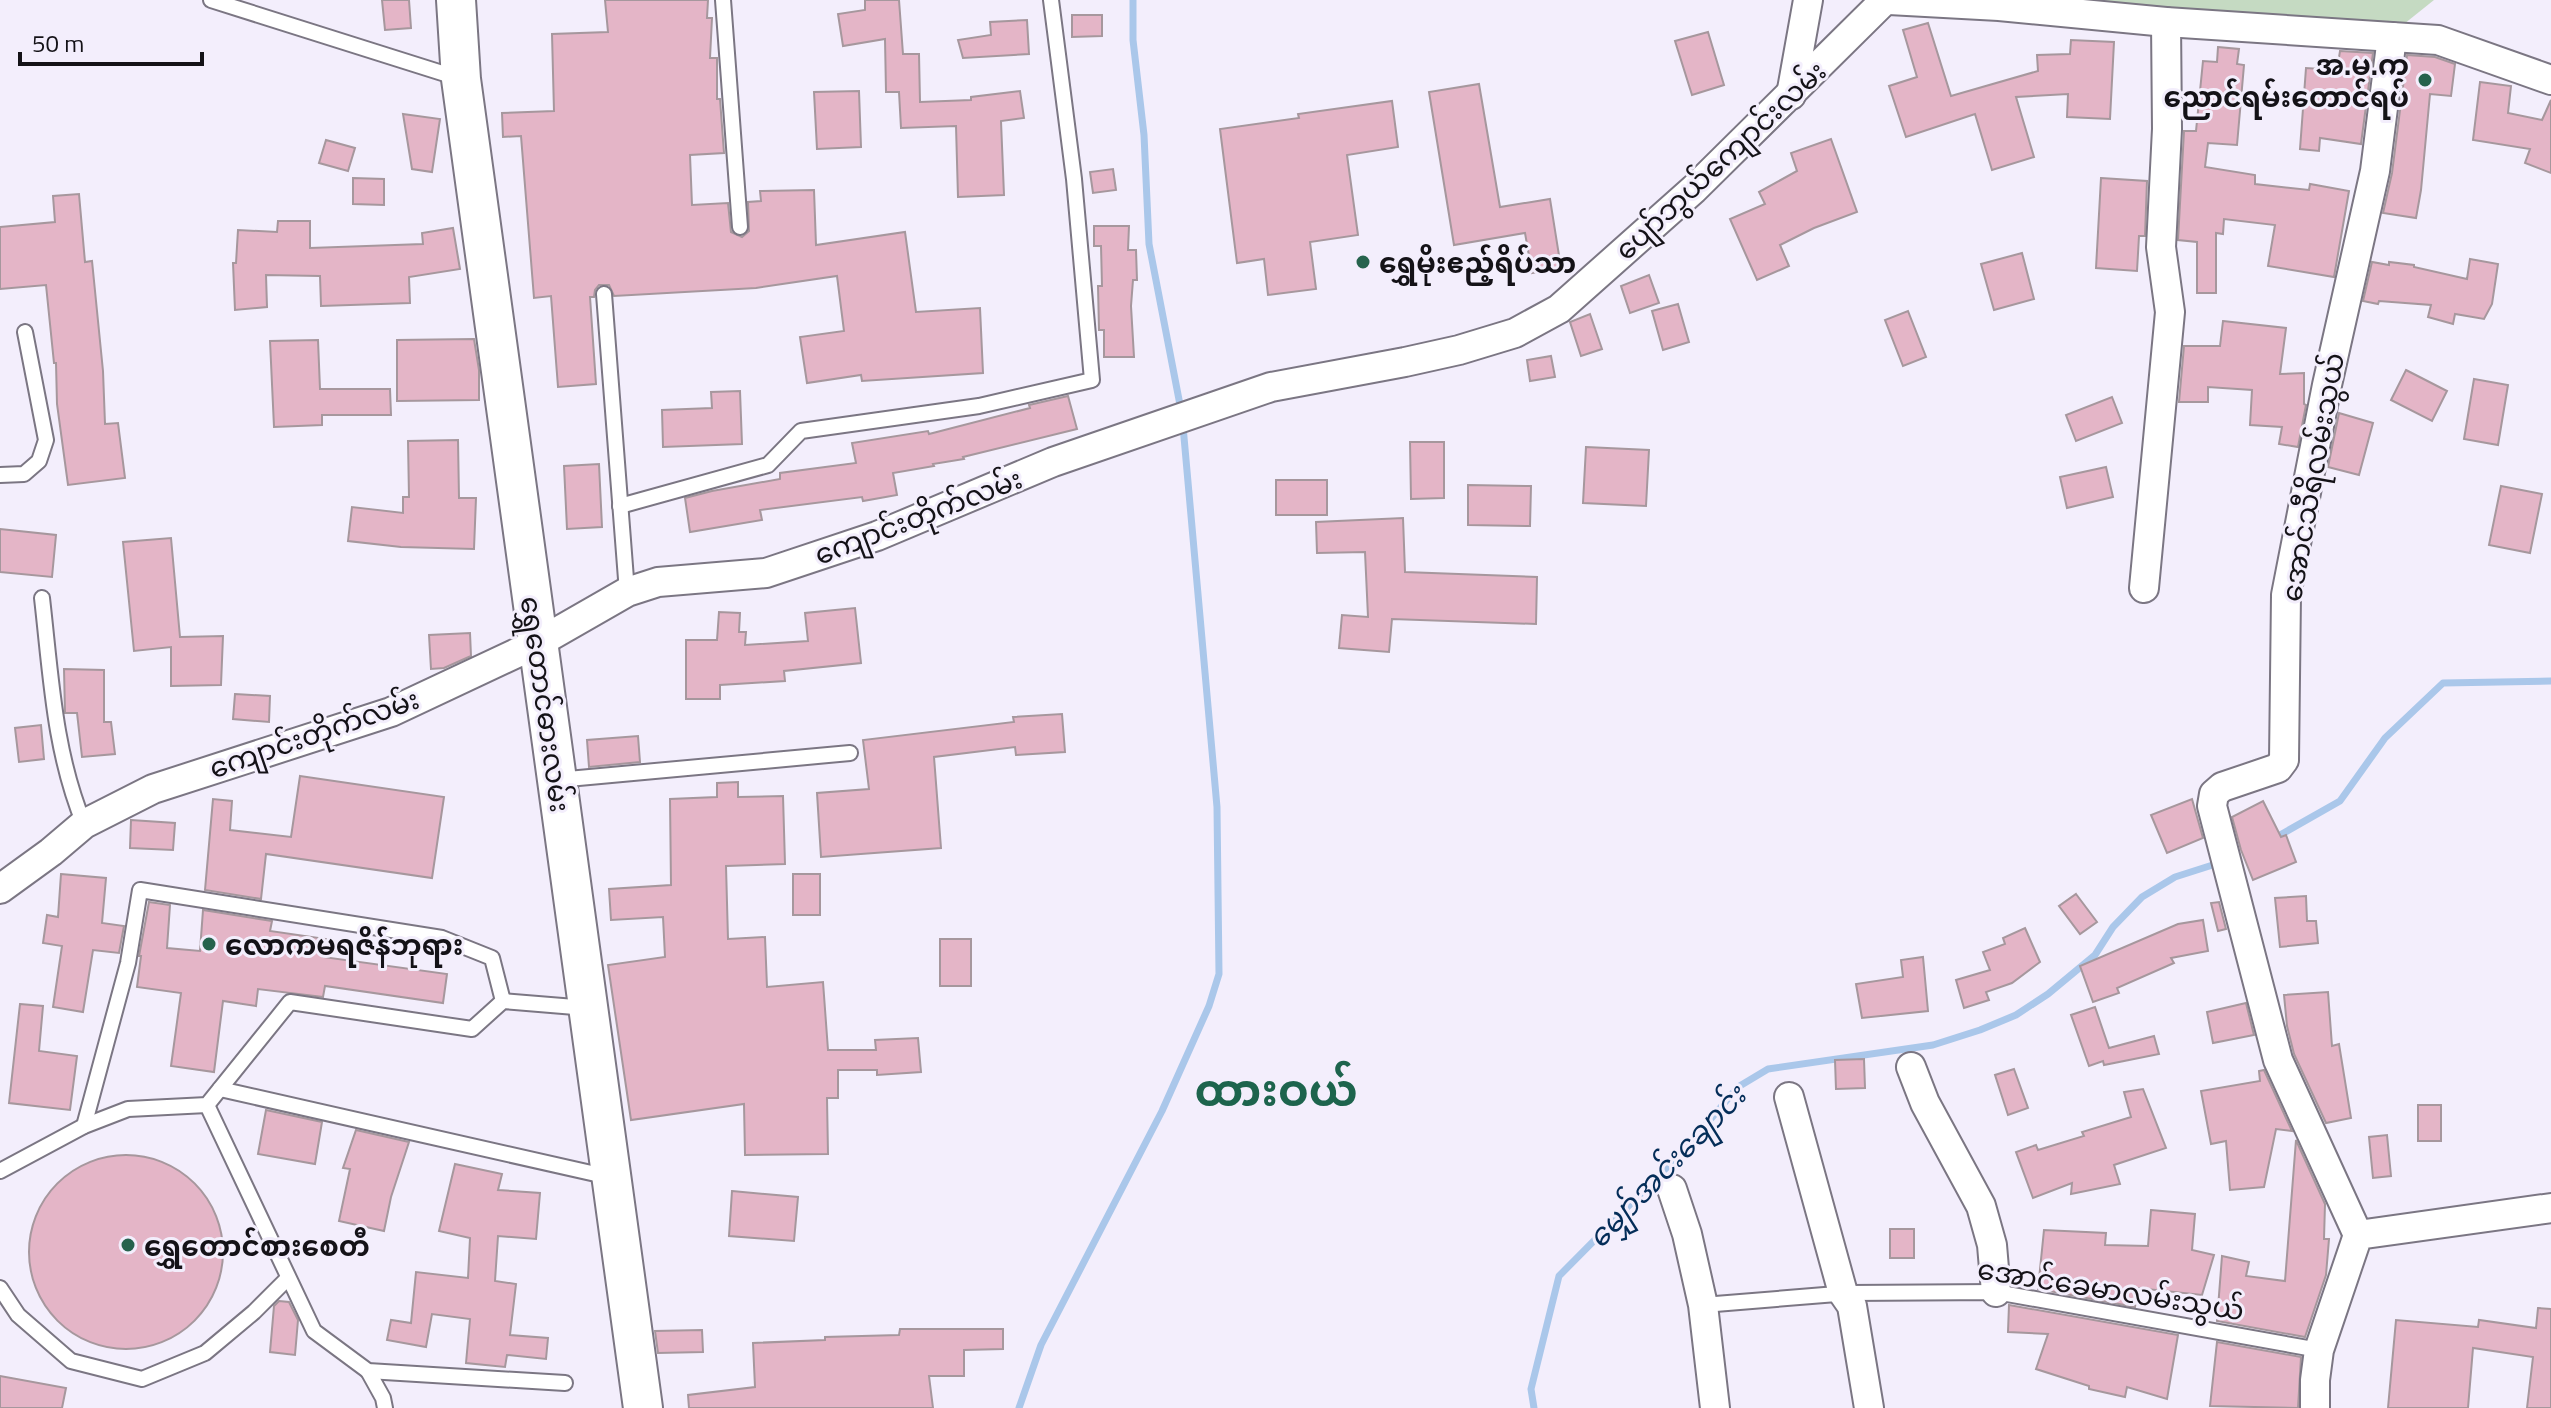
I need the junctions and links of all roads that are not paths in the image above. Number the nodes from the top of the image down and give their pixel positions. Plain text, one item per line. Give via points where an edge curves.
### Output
1 (211, 0) edge
2 (456, 0) edge
3 (723, 0) edge
4 (1051, 0) edge
5 (1808, 0) edge
6 (1887, 0) edge
7 (2166, 22) junction
8 (2392, 37) junction
9 (461, 79) junction
10 (2551, 80) edge
11 (1791, 95) junction
12 (740, 227) dead end
13 (604, 294) dead end
14 (25, 332) dead end
15 (1182, 416) joint
16 (0, 475) edge
17 (620, 506) junction
18 (2144, 588) dead end
19 (627, 592) junction
20 (42, 598) dead end
21 (538, 643) junction
22 (850, 753) dead end
23 (556, 780) junction
24 (84, 824) junction
25 (0, 889) edge
26 (503, 1001) junction
27 (587, 1008) junction
28 (1911, 1067) dead end
29 (220, 1089) junction
30 (1789, 1097) dead end
31 (207, 1105) junction
32 (84, 1126) junction
33 (0, 1171) edge
34 (610, 1177) junction
35 (1672, 1189) dead end
36 (2551, 1208) edge
37 (2358, 1235) junction
38 (288, 1278) junction
39 (0, 1288) edge
40 (1996, 1292) junction
41 (1843, 1293) junction
42 (1703, 1305) junction
43 (2319, 1350) junction
44 (368, 1371) junction
45 (565, 1383) dead end
46 (385, 1408) edge
47 (643, 1408) edge
48 (1715, 1408) edge
49 (1869, 1408) edge
50 (2315, 1408) edge

1 - 9 lane
2 - 9 street, ရွှေတောင်ဓားလမ်း
3 - 12 lane
4 - 17 lane via 1092,380 979,406 801,431 768,465
5 - 11 street
6 - 7 street
6 - 11 street, ပျော်ဘွယ်ကျောင်းလမ်း
7 - 8 street
7 - 18 street via 2161,247 2170,312
8 - 10 street via 2438,40
8 - 37 street, အောင်သီရိလမ်းသွယ် via 2375,171 2286,595 2284,760 2278,768 2222,787 2212,806 2278,1060
9 - 21 street, ရွှေတောင်ဓားလမ်း
11 - 15 street, ပျော်ဘွယ်ကျောင်းလမ်း via 1559,309 1515,333 1405,362 1271,387
13 - 17 lane
14 - 16 lane via 46,440 39,461 24,474
15 - 19 street, ကျောင်းတိုက်လမ်း via 1053,462 877,536 766,573 658,582
17 - 19 lane
19 - 21 street, ကျောင်းတိုက်လမ်း
20 - 24 lane via 55,726
21 - 23 street, ရွှေတောင်ဓားလမ်း
21 - 24 street, ကျောင်းတိုက်လမ်း via 391,712 153,789
22 - 23 lane
23 - 27 street, ရွှေတောင်ဓားလမ်း
24 - 25 street, ကျောင်းတိုက်လမ်း
26 - 27 lane
26 - 29 lane via 472,1029 290,1002
26 - 32 lane via 492,958 442,938 140,890 128,963
27 - 34 street, ရွှေတောင်ဓားလမ်း
28 - 40 street via 1981,1206 1992,1245
29 - 31 lane
29 - 34 lane
30 - 41 street
31 - 32 lane via 128,1109
31 - 38 lane
32 - 33 lane
34 - 47 street, ရွှေတောင်ဓားလမ်း
35 - 42 street
36 - 37 street
37 - 43 street
38 - 39 lane via 205,1353 142,1379 71,1361 18,1315
38 - 44 lane via 314,1331
40 - 41 lane, အောင်ခေမာလမ်းသွယ်
40 - 43 lane, အောင်ခေမာလမ်းသွယ်
41 - 42 lane, အောင်ခေမာလမ်းသွယ်
41 - 49 street via 1852,1306
42 - 48 street
43 - 50 street
44 - 45 lane
44 - 46 lane

